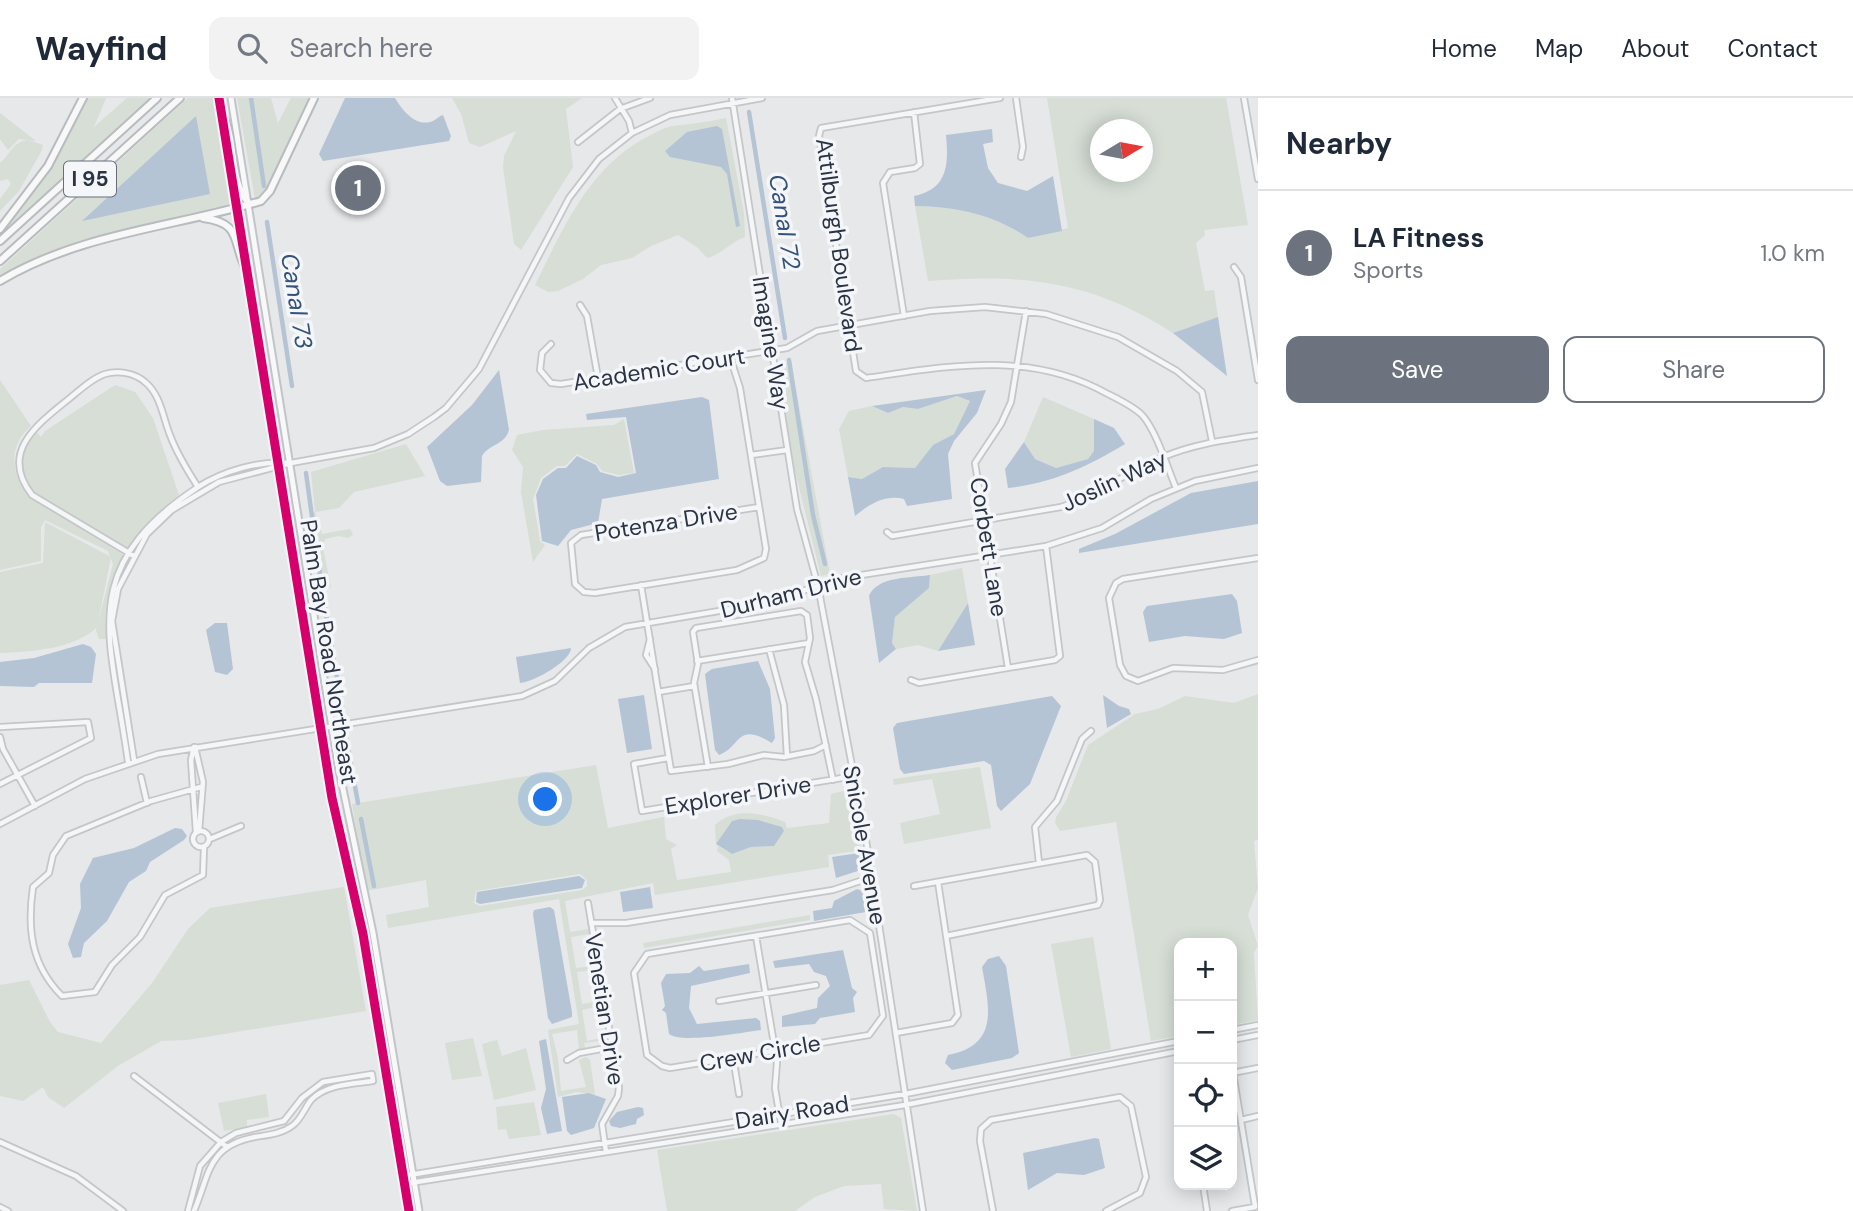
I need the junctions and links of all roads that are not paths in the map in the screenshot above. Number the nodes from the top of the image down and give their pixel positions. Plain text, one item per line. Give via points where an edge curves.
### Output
1 (83, 98) edge
2 (157, 98) edge
3 (180, 98) edge
4 (219, 98) edge
5 (231, 98) edge
6 (314, 98) edge
7 (615, 98) edge
8 (650, 98) edge
9 (762, 98) edge
10 (1000, 98) edge
11 (1016, 98) edge
12 (1244, 98) edge
13 (733, 100) edge
14 (620, 109) junction
15 (914, 112) junction
16 (222, 114) junction
17 (632, 133) junction
18 (578, 142) dead end
19 (1021, 157) dead end
20 (1258, 179) edge
21 (248, 202) junction
22 (237, 208) junction
23 (201, 218) junction
24 (0, 229) edge
25 (0, 241) edge
26 (0, 261) edge
27 (1234, 267) dead end
28 (247, 271) junction
29 (0, 281) edge
30 (580, 306) dead end
31 (1026, 311) junction
32 (904, 316) junction
33 (849, 325) junction
34 (551, 344) dead end
35 (773, 351) junction
36 (730, 357) junction
37 (1019, 365) junction
38 (598, 378) junction
39 (1258, 380) edge
40 (1258, 435) edge
41 (1212, 441) junction
42 (787, 450) junction
43 (751, 455) junction
44 (1162, 457) junction
45 (291, 463) junction
46 (279, 465) junction
47 (1258, 468) edge
48 (198, 487) junction
49 (1176, 488) junction
50 (759, 507) junction
51 (985, 521) junction
52 (887, 532) dead end
53 (1046, 545) junction
54 (131, 555) junction
55 (990, 555) junction
56 (1258, 558) edge
57 (298, 579) junction
58 (641, 585) junction
59 (818, 586) junction
60 (311, 594) junction
61 (301, 595) junction
62 (313, 606) junction
63 (647, 624) junction
64 (809, 643) junction
65 (769, 649) junction
66 (1258, 660) edge
67 (697, 661) junction
68 (1008, 668) junction
69 (911, 680) dead end
70 (694, 686) junction
71 (659, 692) junction
72 (332, 726) junction
73 (0, 727) edge
74 (321, 728) junction
75 (1091, 731) dead end
76 (0, 737) edge
77 (826, 745) junction
78 (194, 747) junction
79 (787, 756) junction
80 (669, 758) junction
81 (131, 761) junction
82 (708, 767) junction
83 (19, 775) junction
84 (854, 776) junction
85 (141, 777) dead end
86 (833, 780) junction
87 (0, 785) edge
88 (199, 791) junction
89 (146, 803) junction
90 (35, 806) junction
91 (0, 824) edge
92 (241, 826) dead end
93 (198, 832) junction
94 (209, 839) junction
95 (204, 847) junction
96 (1039, 863) junction
97 (872, 877) junction
98 (938, 882) junction
99 (915, 886) dead end
100 (588, 903) dead end
101 (592, 923) junction
102 (373, 933) junction
103 (363, 934) junction
104 (756, 936) junction
105 (946, 936) junction
106 (816, 985) dead end
107 (766, 993) junction
108 (719, 1001) dead end
109 (1258, 1025) edge
110 (1237, 1029) edge
111 (896, 1032) junction
112 (1258, 1035) edge
113 (1237, 1039) edge
114 (1174, 1042) edge
115 (1151, 1046) junction
116 (612, 1047) junction
117 (775, 1050) junction
118 (1174, 1052) edge
119 (1153, 1056) junction
120 (567, 1060) dead end
121 (1258, 1068) edge
122 (735, 1069) dead end
123 (1025, 1072) junction
124 (1237, 1072) edge
125 (134, 1076) dead end
126 (1026, 1081) junction
127 (739, 1094) dead end
128 (905, 1094) junction
129 (1237, 1099) edge
130 (905, 1105) junction
131 (779, 1114) junction
132 (1258, 1116) edge
133 (1241, 1119) junction
134 (781, 1124) junction
135 (0, 1142) edge
136 (221, 1142) junction
137 (604, 1142) junction
138 (227, 1147) junction
139 (547, 1152) junction
140 (606, 1152) junction
141 (537, 1154) junction
142 (559, 1160) junction
143 (548, 1161) junction
144 (414, 1174) junction
145 (403, 1176) junction
146 (415, 1183) junction
147 (404, 1184) junction
148 (1204, 1190) edge
149 (1257, 1206) edge
150 (0, 1207) edge
151 (8, 1211) edge
152 (123, 1211) edge
153 (188, 1211) edge
154 (194, 1211) edge
155 (409, 1211) edge
156 (419, 1211) edge
157 (923, 1211) edge
158 (993, 1211) edge
159 (1106, 1211) edge
160 (1208, 1211) edge
161 (1232, 1211) edge

1 - 24 highway via 48,166
2 - 25 highway, I 95
3 - 26 highway, I 95
4 - 16 main road, Palm Bay Road Northeast
5 - 21 main road, Palm Bay Road Northeast
6 - 21 highway via 270,191 261,201
7 - 14 street
8 - 14 street
9 - 13 street
10 - 15 street, Attilburgh Boulevard
11 - 19 street
12 - 20 street
13 - 17 street via 670,115
13 - 35 street, Imagine Way
14 - 17 street
14 - 18 street
15 - 32 street via 920,164 890,172 883,183
15 - 33 street, Attilburgh Boulevard via 821,128
16 - 21 highway via 229,127 240,192
16 - 22 main road, Palm Bay Road Northeast
17 - 45 street via 579,181 492,348 446,408 408,434 374,448
21 - 22 highway
21 - 45 main road, Palm Bay Road Northeast
22 - 23 highway
22 - 28 main road, Palm Bay Road Northeast
23 - 28 highway via 231,228
23 - 29 highway via 71,247
27 - 39 street via 1241,277
28 - 46 main road, Palm Bay Road Northeast
30 - 38 street via 587,316
31 - 32 street, Academic Court via 975,307
31 - 37 street, Corbett Lane
31 - 41 street, Academic Court via 1082,323 1118,337 1177,371 1202,392
32 - 33 street, Academic Court
33 - 35 street, Academic Court via 817,331
33 - 37 street, Attilburgh Boulevard via 856,371 866,378 966,364
34 - 38 street, Academic Court via 539,362 549,381 561,384
35 - 36 street, Academic Court
35 - 42 street, Imagine Way
36 - 38 street, Academic Court
36 - 43 street, Potenza Drive
37 - 44 street, Attilburgh Boulevard via 1097,388 1141,414
37 - 51 street, Corbett Lane via 1011,402 975,463
40 - 41 street, Joslin Way
41 - 44 street, Joslin Way
42 - 43 street
42 - 59 street, Imagine Way
43 - 50 street, Potenza Drive
44 - 49 street, Attilburgh Boulevard
44 - 51 street, Joslin Way via 1082,501
45 - 46 street
45 - 60 main road, Palm Bay Road Northeast
46 - 48 street via 225,474
46 - 54 street via 234,476 200,491 147,534
46 - 57 main road, Palm Bay Road Northeast
47 - 49 street, Durham Drive
48 - 54 street via 158,515
48 - 54 street via 182,462 154,392 135,376 115,372 94,380 27,432 16,457 16,472 24,487
49 - 53 street, Durham Drive via 1102,528
50 - 58 street, Potenza Drive via 766,549 757,563
50 - 58 street, Potenza Drive via 581,535 571,543 575,584 584,592
51 - 52 street, Joslin Way via 892,536
51 - 55 street, Corbett Lane
53 - 55 street, Durham Drive
53 - 68 street via 1060,656
54 - 81 street via 112,621
55 - 59 street, Durham Drive
55 - 68 street, Corbett Lane
56 - 66 street via 1123,579 1109,598 1120,665 1132,679 1144,680 1173,668 1223,670
57 - 60 main road
57 - 61 main road, Palm Bay Road Northeast
58 - 63 street, Explorer Drive
59 - 63 street, Durham Drive via 765,603
59 - 84 street, Snicole Avenue
60 - 62 main road, Palm Bay Road Northeast
61 - 62 main road
61 - 74 main road, Palm Bay Road Northeast
62 - 72 main road, Palm Bay Road Northeast
63 - 71 street, Explorer Drive via 646,655 655,670
63 - 72 street, Durham Drive via 606,636 564,675 522,696
64 - 65 street
64 - 67 street, Explorer Drive via 807,615 801,611 696,628
64 - 77 street, Explorer Drive via 805,662
65 - 67 street
65 - 79 street, Explorer Drive via 784,705
67 - 70 street, Explorer Drive
68 - 69 street via 919,683
70 - 71 street
70 - 82 street, Explorer Drive
71 - 80 street, Explorer Drive
72 - 74 street, Durham Drive
72 - 102 main road, Palm Bay Road Northeast
73 - 83 street via 88,722 91,738
74 - 78 street, Durham Drive
74 - 103 main road, Palm Bay Road Northeast
75 - 96 street via 1082,739 1057,801 1035,827
76 - 83 street
77 - 79 street
77 - 86 street, Explorer Drive
78 - 81 street, Durham Drive
78 - 88 street via 191,760
79 - 82 street, Explorer Drive via 764,755
80 - 82 street, Explorer Drive via 671,771
80 - 86 street, Explorer Drive via 634,764 642,811
81 - 90 street, Durham Drive
83 - 87 street
83 - 90 street
84 - 86 street, Explorer Drive
84 - 97 street, Snicole Avenue
85 - 89 street
88 - 89 street
88 - 93 street
89 - 95 street via 60,841 49,873 33,887 29,913 38,968 62,996 95,992 112,965 140,937 165,895 203,874
90 - 91 street, Durham Drive
92 - 94 street
93 - 94 street via 206,832
93 - 95 street via 194,844
94 - 95 street
96 - 98 street
96 - 105 street via 1092,858 1098,905
97 - 101 street via 833,890 626,923
97 - 111 street, Snicole Avenue
98 - 99 street
98 - 105 street
100 - 101 street, Venetian Drive
101 - 116 street, Venetian Drive
102 - 103 main road
102 - 144 main road, Palm Bay Road Northeast
103 - 145 main road, Palm Bay Road Northeast
104 - 107 street
104 - 117 street, Crew Circle via 850,920 870,933 883,1016 869,1035
104 - 117 street, Crew Circle via 645,955 634,973 646,1052 654,1062 670,1068
105 - 111 street via 956,1020
106 - 107 street
107 - 108 street
107 - 117 street
109 - 110 street
111 - 128 street, Snicole Avenue
112 - 113 street
114 - 115 street, Dairy Road
115 - 119 street
115 - 123 street, Dairy Road
116 - 120 street
116 - 137 street, Venetian Drive via 618,1096 604,1116
117 - 131 street
118 - 119 street, Dairy Road
119 - 126 street, Dairy Road
121 - 124 street
122 - 127 street
123 - 126 street
123 - 128 street, Dairy Road
125 - 136 street
126 - 130 street, Dairy Road
128 - 130 street, Snicole Avenue
128 - 131 street, Dairy Road
129 - 133 street
130 - 134 street, Dairy Road
130 - 157 street, Snicole Avenue
131 - 134 street
131 - 137 street, Dairy Road
132 - 133 street
133 - 149 street
134 - 140 street, Dairy Road
135 - 152 street via 76,1176
136 - 138 street
136 - 138 street via 236,1133 284,1121 302,1098 323,1082 372,1074 373,1082 319,1094 285,1130
136 - 153 street via 200,1166
137 - 139 street, Dairy Road
137 - 140 street, Venetian Drive
138 - 154 street via 205,1173
139 - 141 street, Dairy Road
139 - 142 street
140 - 142 street, Dairy Road
141 - 143 street
141 - 144 street, Dairy Road
142 - 143 street, Dairy Road
143 - 146 street, Dairy Road
144 - 145 street, Dairy Road
144 - 146 main road, Palm Bay Road Northeast
145 - 147 main road, Palm Bay Road Northeast
146 - 147 street, Dairy Road
146 - 156 main road, Palm Bay Road Northeast
147 - 155 main road, Palm Bay Road Northeast
148 - 160 street
149 - 161 street
150 - 151 street
158 - 159 street via 979,1141 986,1124 1120,1097 1131,1106 1146,1177 1140,1194

